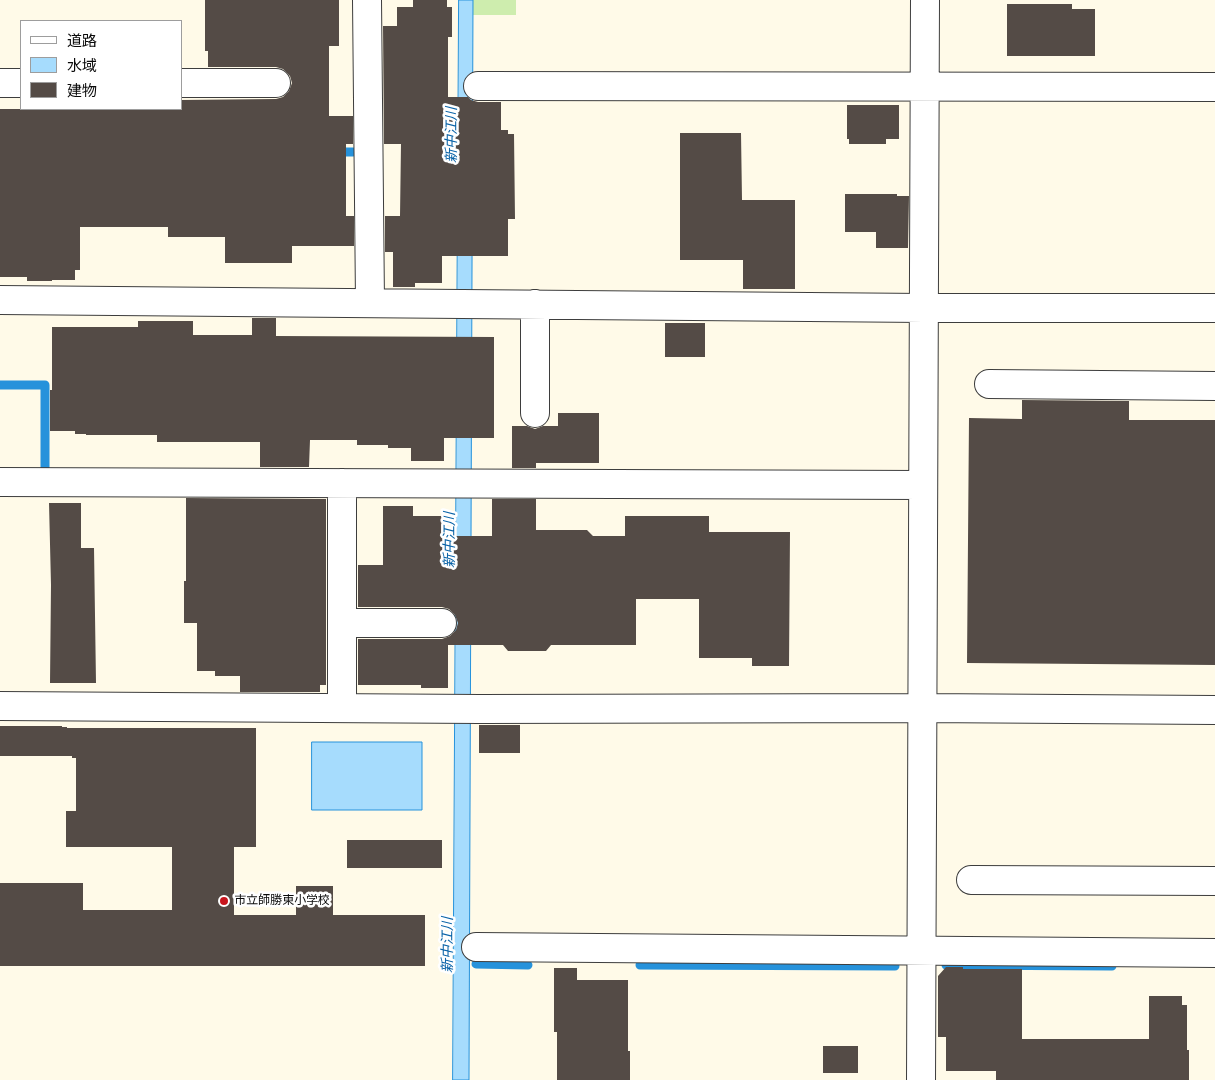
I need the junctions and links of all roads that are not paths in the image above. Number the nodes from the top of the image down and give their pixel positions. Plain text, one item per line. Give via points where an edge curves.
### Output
1 (367, 0) edge
2 (925, 0) edge
3 (0, 83) edge
4 (20, 83) edge
5 (182, 83) edge
6 (276, 83) dead end
7 (478, 86) dead end
8 (925, 86) junction
9 (1215, 87) edge
10 (0, 300) edge
11 (370, 302) junction
12 (535, 304) junction
13 (924, 308) junction
14 (1215, 308) edge
15 (989, 384) dead end
16 (1215, 386) edge
17 (535, 413) dead end
18 (0, 482) edge
19 (342, 483) junction
20 (923, 485) junction
21 (342, 622) junction
22 (442, 622) dead end
23 (0, 706) edge
24 (342, 707) junction
25 (922, 708) junction
26 (1215, 710) edge
27 (971, 880) dead end
28 (1215, 881) edge
29 (476, 947) dead end
30 (921, 951) junction
31 (1215, 953) edge
32 (921, 1080) edge

1 - 11 street
2 - 8 street
3 - 4 street
5 - 6 street
7 - 8 street
8 - 9 street
8 - 13 street
10 - 11 street
11 - 12 street
12 - 13 street
12 - 17 street
13 - 14 street
13 - 20 street
15 - 16 street
18 - 19 street
19 - 20 street
19 - 21 street
20 - 25 street
21 - 22 street
21 - 24 street
23 - 24 street
24 - 25 street
25 - 26 street
25 - 30 street
27 - 28 street
29 - 30 street
30 - 31 street
30 - 32 street

